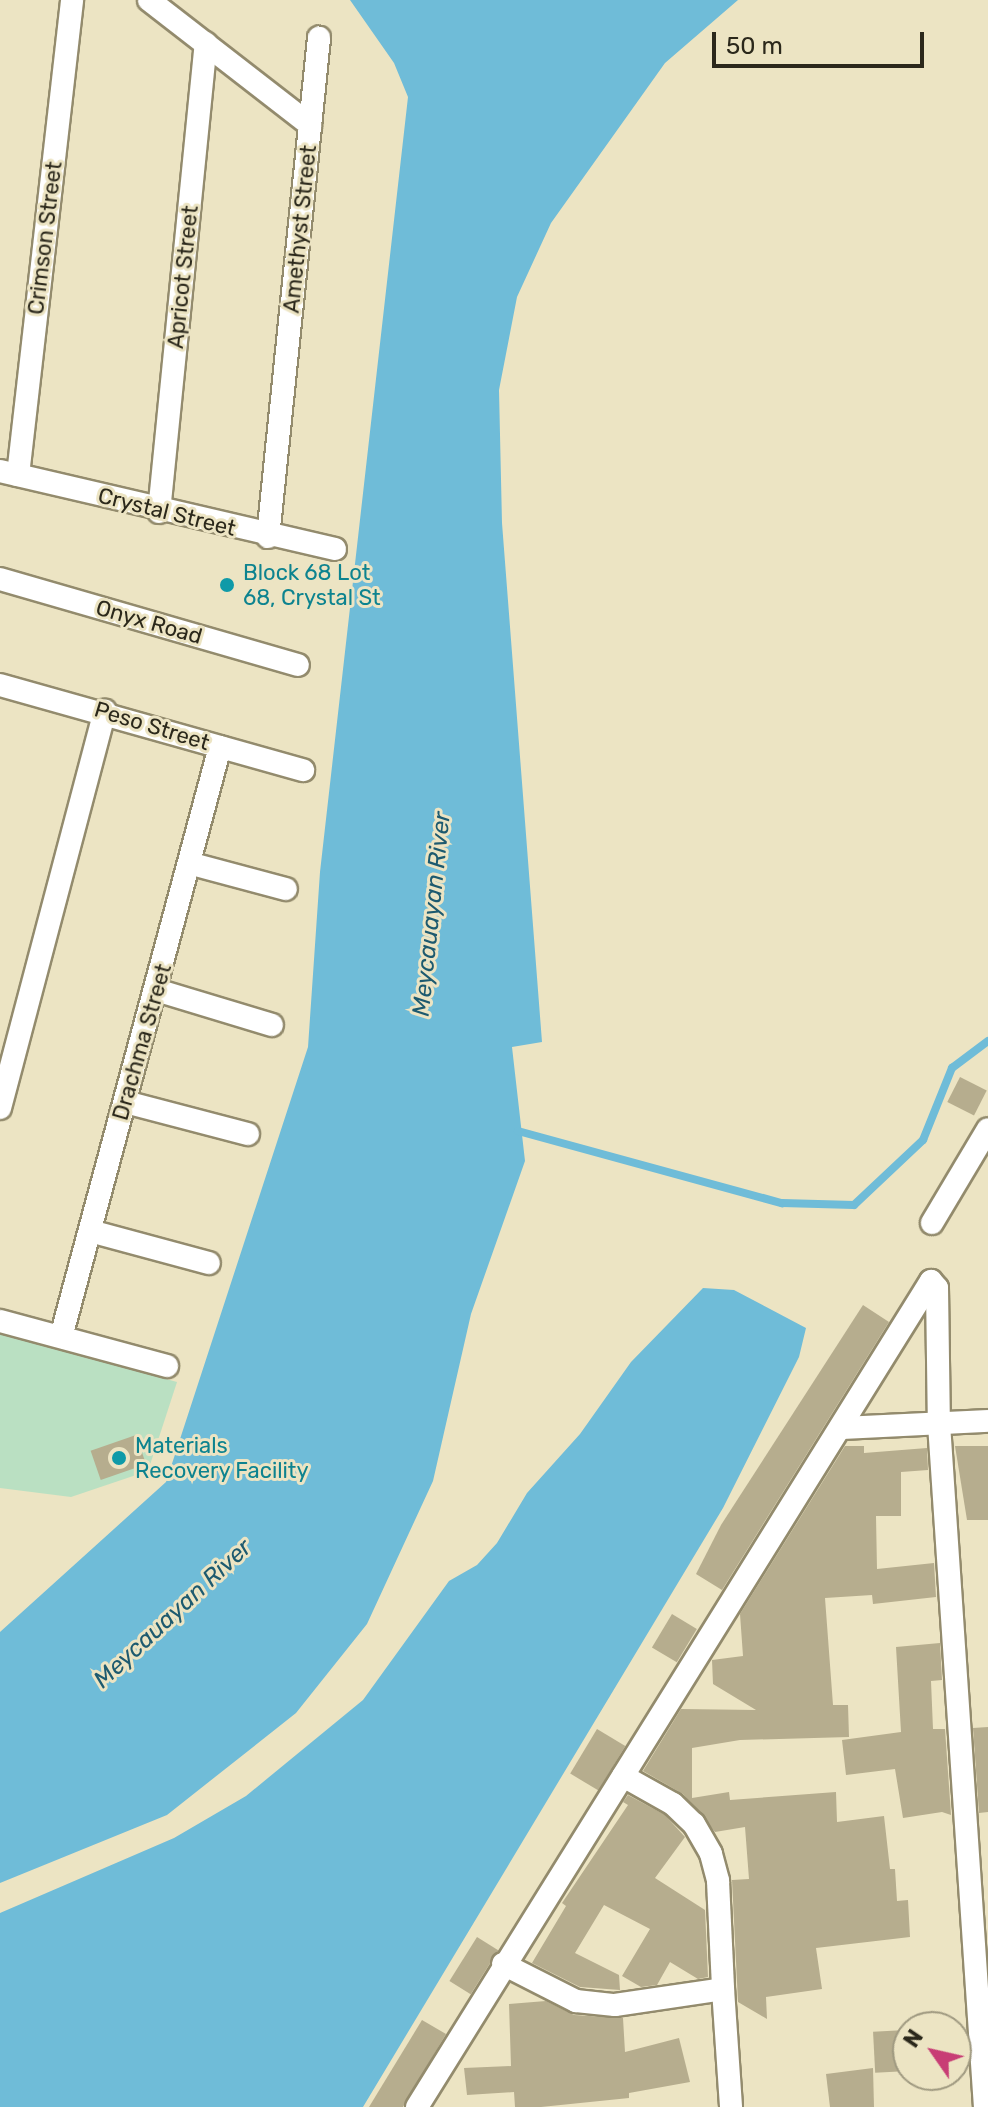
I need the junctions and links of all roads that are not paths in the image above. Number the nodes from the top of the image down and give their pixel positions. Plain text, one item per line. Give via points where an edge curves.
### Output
1 (72, 0) edge
2 (149, 0) edge
3 (319, 38) dead end
4 (206, 43) junction
5 (310, 125) junction
6 (9, 473) edge
7 (159, 512) junction
8 (268, 537) junction
9 (335, 549) dead end
10 (0, 579) edge
11 (298, 665) dead end
12 (0, 685) edge
13 (105, 711) junction
14 (220, 747) junction
15 (303, 770) dead end
16 (192, 864) junction
17 (286, 889) dead end
18 (156, 990) junction
19 (272, 1025) dead end
20 (125, 1102) junction
21 (0, 1108) edge
22 (988, 1129) edge
23 (248, 1134) dead end
24 (932, 1223) dead end
25 (90, 1231) junction
26 (209, 1263) dead end
27 (0, 1321) edge
28 (61, 1337) junction
29 (167, 1366) dead end
30 (988, 1421) edge
31 (939, 1424) junction
32 (843, 1428) junction
33 (623, 1776) junction
34 (503, 1964) junction
35 (723, 1989) junction
36 (417, 2107) edge
37 (731, 2107) edge
38 (985, 2107) edge

1 - 6 street, Crimson Street
2 - 4 street, Amethyst Street
3 - 5 street
4 - 5 street, Amethyst Street
4 - 7 street, Apricot Street
5 - 8 street, Amethyst Street
6 - 7 street, Crystal Street
7 - 8 street, Crystal Street
8 - 9 street, Crystal Street
10 - 11 street, Onyx Road
12 - 13 street, Peso Street
13 - 14 street, Peso Street
13 - 21 street
14 - 15 street, Peso Street
14 - 16 street, Drachma Street
16 - 17 street
16 - 18 street, Drachma Street
18 - 19 street
18 - 20 street, Drachma Street
20 - 23 street
20 - 25 street, Drachma Street
22 - 24 street
25 - 26 street
25 - 28 street, Drachma Street
27 - 28 street
28 - 29 street
30 - 31 street
31 - 32 street
31 - 32 street via 937,1288 931,1281
31 - 38 street
32 - 33 street
33 - 34 street
33 - 35 street via 673,1804 694,1824 711,1854 718,1881
34 - 35 street via 576,2001 615,2005
34 - 36 street
35 - 37 street

